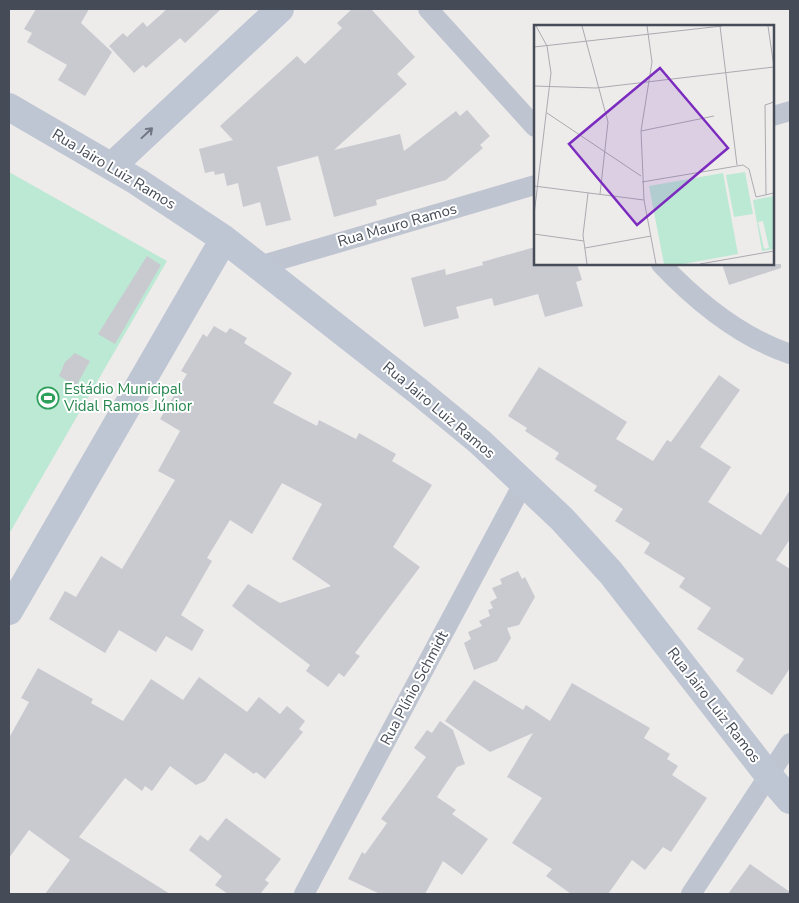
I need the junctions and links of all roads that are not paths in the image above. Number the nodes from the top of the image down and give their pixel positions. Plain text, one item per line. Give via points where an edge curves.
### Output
1 (280, 9) edge
2 (428, 9) edge
3 (9, 107) edge
4 (790, 110) edge
5 (774, 116) edge
6 (534, 126) edge
7 (112, 166) junction
8 (534, 185) edge
9 (224, 239) junction
10 (662, 265) edge
11 (259, 266) junction
12 (790, 354) edge
13 (524, 482) junction
14 (9, 611) edge
15 (790, 743) edge
16 (769, 776) junction
17 (790, 800) edge
18 (304, 894) edge
19 (691, 894) edge

7 -> 1 street
2 - 6 street
3 - 7 street, Rua Jairo Luiz Ramos
4 - 5 street
7 - 9 street, Rua Jairo Luiz Ramos
8 - 11 street, Rua Mauro Ramos
9 - 11 street, Rua Jairo Luiz Ramos
9 - 14 street
10 - 12 street via 700,302 740,330
11 - 13 street, Rua Jairo Luiz Ramos via 418,391
13 - 16 street, Rua Jairo Luiz Ramos via 611,573
13 - 18 street, Rua Plínio Schmidt
15 - 16 street
16 - 17 street, Rua Jairo Luiz Ramos
16 - 19 street

